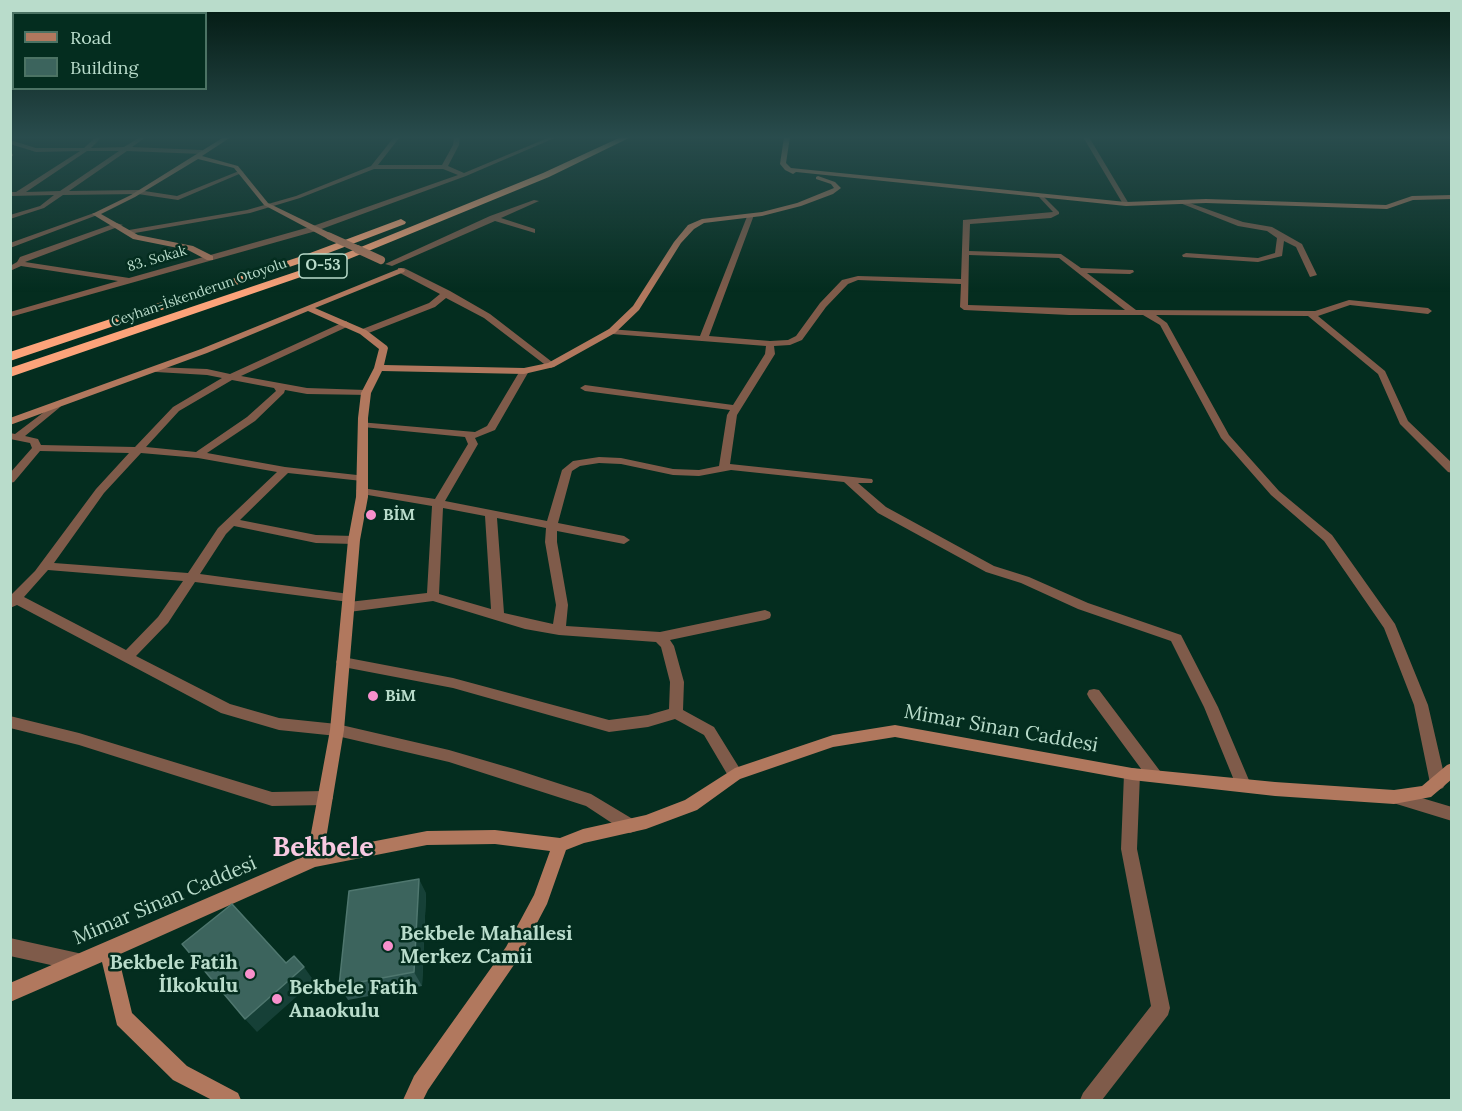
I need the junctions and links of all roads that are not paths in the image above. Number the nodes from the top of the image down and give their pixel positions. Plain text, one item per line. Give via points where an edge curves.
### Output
1 (67, 189) edge
2 (143, 189) edge
3 (200, 189) edge
4 (255, 189) edge
5 (315, 189) edge
6 (423, 189) edge
7 (482, 189) edge
8 (513, 189) edge
9 (837, 189) edge
10 (974, 189) edge
11 (1117, 189) edge
12 (62, 192) junction
13 (138, 192) junction
14 (14, 194) edge
15 (1041, 196) junction
16 (1452, 197) edge
17 (536, 201) dead end
18 (1182, 202) junction
19 (1126, 204) junction
20 (269, 206) junction
21 (96, 214) junction
22 (750, 216) junction
23 (10, 217) edge
24 (493, 218) junction
25 (119, 225) junction
26 (312, 229) junction
27 (532, 231) dead end
28 (129, 232) junction
29 (1281, 237) junction
30 (10, 246) edge
31 (965, 253) junction
32 (1186, 255) dead end
33 (210, 258) junction
34 (385, 262) junction
35 (20, 264) junction
36 (10, 269) edge
37 (401, 270) junction
38 (1079, 270) junction
39 (1130, 272) dead end
40 (1313, 275) dead end
41 (133, 280) junction
42 (965, 282) junction
43 (447, 293) junction
44 (309, 309) junction
45 (1428, 311) dead end
46 (1138, 312) junction
47 (1310, 314) junction
48 (10, 315) edge
49 (346, 324) junction
50 (363, 332) junction
51 (612, 332) junction
52 (704, 337) junction
53 (770, 344) junction
54 (204, 351) junction
55 (10, 357) edge
56 (551, 365) junction
57 (379, 368) junction
58 (156, 369) junction
59 (524, 371) junction
60 (207, 372) junction
61 (10, 373) edge
62 (230, 378) junction
63 (278, 386) junction
64 (585, 388) dead end
65 (366, 393) junction
66 (56, 406) junction
67 (736, 408) junction
68 (10, 422) edge
69 (363, 424) junction
70 (469, 435) junction
71 (15, 436) edge
72 (37, 448) junction
73 (140, 450) junction
74 (198, 455) junction
75 (724, 468) junction
76 (285, 470) junction
77 (1452, 470) edge
78 (847, 479) junction
79 (10, 480) edge
80 (868, 481) dead end
81 (362, 485) junction
82 (438, 503) junction
83 (491, 514) junction
84 (231, 522) junction
85 (552, 524) junction
86 (354, 540) junction
87 (624, 540) dead end
88 (45, 566) junction
89 (191, 577) junction
90 (433, 597) junction
91 (14, 601) edge
92 (349, 602) junction
93 (765, 615) dead end
94 (498, 616) junction
95 (559, 630) junction
96 (660, 637) junction
97 (126, 658) junction
98 (344, 662) junction
99 (1094, 694) dead end
100 (676, 713) junction
101 (10, 722) edge
102 (337, 730) junction
103 (1452, 770) edge
104 (735, 774) junction
105 (1132, 774) junction
106 (1155, 776) junction
107 (1438, 783) junction
108 (1243, 785) junction
109 (1394, 797) junction
110 (325, 798) junction
111 (1452, 814) edge
112 (630, 826) junction
113 (560, 845) junction
114 (314, 860) junction
115 (10, 947) edge
116 (108, 949) junction
117 (78, 962) junction
118 (10, 993) edge
119 (231, 1101) edge
120 (413, 1101) edge
121 (1090, 1101) edge

1 - 12 street
2 - 13 street
3 - 13 street via 178,198
4 - 20 street
5 - 20 street
6 - 26 street, 83. Sokak
7 - 55 highway, Ceyhan-İskenderun Otoyolu / O-53 via 306,258
8 - 61 highway, Ceyhan-İskenderun Otoyolu / O-53 via 323,266
9 - 22 street via 799,205
10 - 15 street
11 - 19 street
12 - 13 street
12 - 14 street
12 - 23 street via 42,207
13 - 21 street
15 - 19 street
15 - 31 street via 1057,213 966,222
16 - 18 street via 1412,198 1387,207
17 - 24 street
18 - 19 street
18 - 29 street via 1241,225 1269,229
20 - 26 street
20 - 28 street
21 - 25 street
21 - 30 street
22 - 51 street via 702,221 691,227 636,308
22 - 52 street
24 - 27 street
24 - 34 street
25 - 28 street
25 - 35 street via 23,259
26 - 33 street, 83. Sokak
26 - 34 street, bridge
28 - 33 street via 136,237 190,248
29 - 32 street via 1278,254 1258,260
29 - 40 street via 1299,246
31 - 38 street via 1061,256
31 - 42 street
33 - 41 street, 83. Sokak
34 - 37 street
35 - 36 street
35 - 41 street
37 - 43 street
37 - 44 street
38 - 39 street
38 - 46 street
41 - 48 street, 83. Sokak
42 - 46 street via 964,307
42 - 53 street via 858,278 845,282 799,338
43 - 50 street via 432,305
43 - 56 street via 487,316
44 - 49 street
44 - 54 street
45 - 47 street via 1349,302
46 - 47 street
46 - 107 street via 1163,324 1225,436 1275,493 1328,538 1390,627 1421,705
47 - 77 street via 1382,373 1404,422
49 - 50 street
49 - 62 street
50 - 57 street via 384,348
51 - 52 street
51 - 56 street
52 - 53 street
53 - 67 street via 770,354
54 - 58 street
54 - 60 street
56 - 59 street
57 - 59 street
57 - 65 street
58 - 60 street
58 - 66 street
59 - 70 street via 491,428
60 - 62 street
62 - 63 street
62 - 73 street via 176,409
63 - 65 street
63 - 74 street via 281,391 251,419
64 - 67 street
65 - 69 street
66 - 68 street
66 - 71 street
67 - 75 street
69 - 70 street
69 - 81 street
70 - 82 street via 472,444
71 - 72 street via 34,441
72 - 73 street
72 - 79 street
73 - 74 street
73 - 88 street via 100,491
74 - 76 street
75 - 78 street
75 - 85 street via 699,473 621,461 577,463 567,470
76 - 81 street
76 - 84 street
78 - 80 street
78 - 108 street via 882,510 990,569 1176,638 1211,707
81 - 82 street
81 - 86 street
82 - 83 street
82 - 90 street
83 - 85 street
83 - 94 street
84 - 86 street via 316,539
84 - 89 street
85 - 87 street
85 - 95 street via 551,542 562,605
86 - 92 street
88 - 89 street
88 - 91 street
89 - 92 street
89 - 97 street via 163,620
90 - 92 street
90 - 94 street
91 - 97 street
92 - 98 street
93 - 96 street
94 - 95 street
95 - 96 street
96 - 100 street via 667,646 677,682
97 - 102 street via 226,709 279,724
98 - 100 street via 453,683 609,726
98 - 102 street
99 - 106 street
100 - 104 street via 709,731
101 - 110 street via 79,739 272,799
102 - 110 street
102 - 112 street via 514,775 591,801
103 - 107 street, Mimar Sinan Caddesi
104 - 105 street, Mimar Sinan Caddesi via 833,741 895,731
104 - 112 street, Mimar Sinan Caddesi via 691,805
105 - 106 street, Mimar Sinan Caddesi
105 - 121 street via 1129,849 1161,1008
106 - 108 street, Mimar Sinan Caddesi
107 - 109 street, Mimar Sinan Caddesi via 1426,792
108 - 109 street, Mimar Sinan Caddesi
109 - 111 street
110 - 114 street
112 - 113 street, Mimar Sinan Caddesi
113 - 114 street, Mimar Sinan Caddesi via 495,837 427,838
113 - 120 street via 541,898 512,953 421,1083
114 - 116 street, Mimar Sinan Caddesi
115 - 117 street
116 - 117 street, Mimar Sinan Caddesi
116 - 119 street via 124,1018 180,1073
117 - 118 street, Mimar Sinan Caddesi

